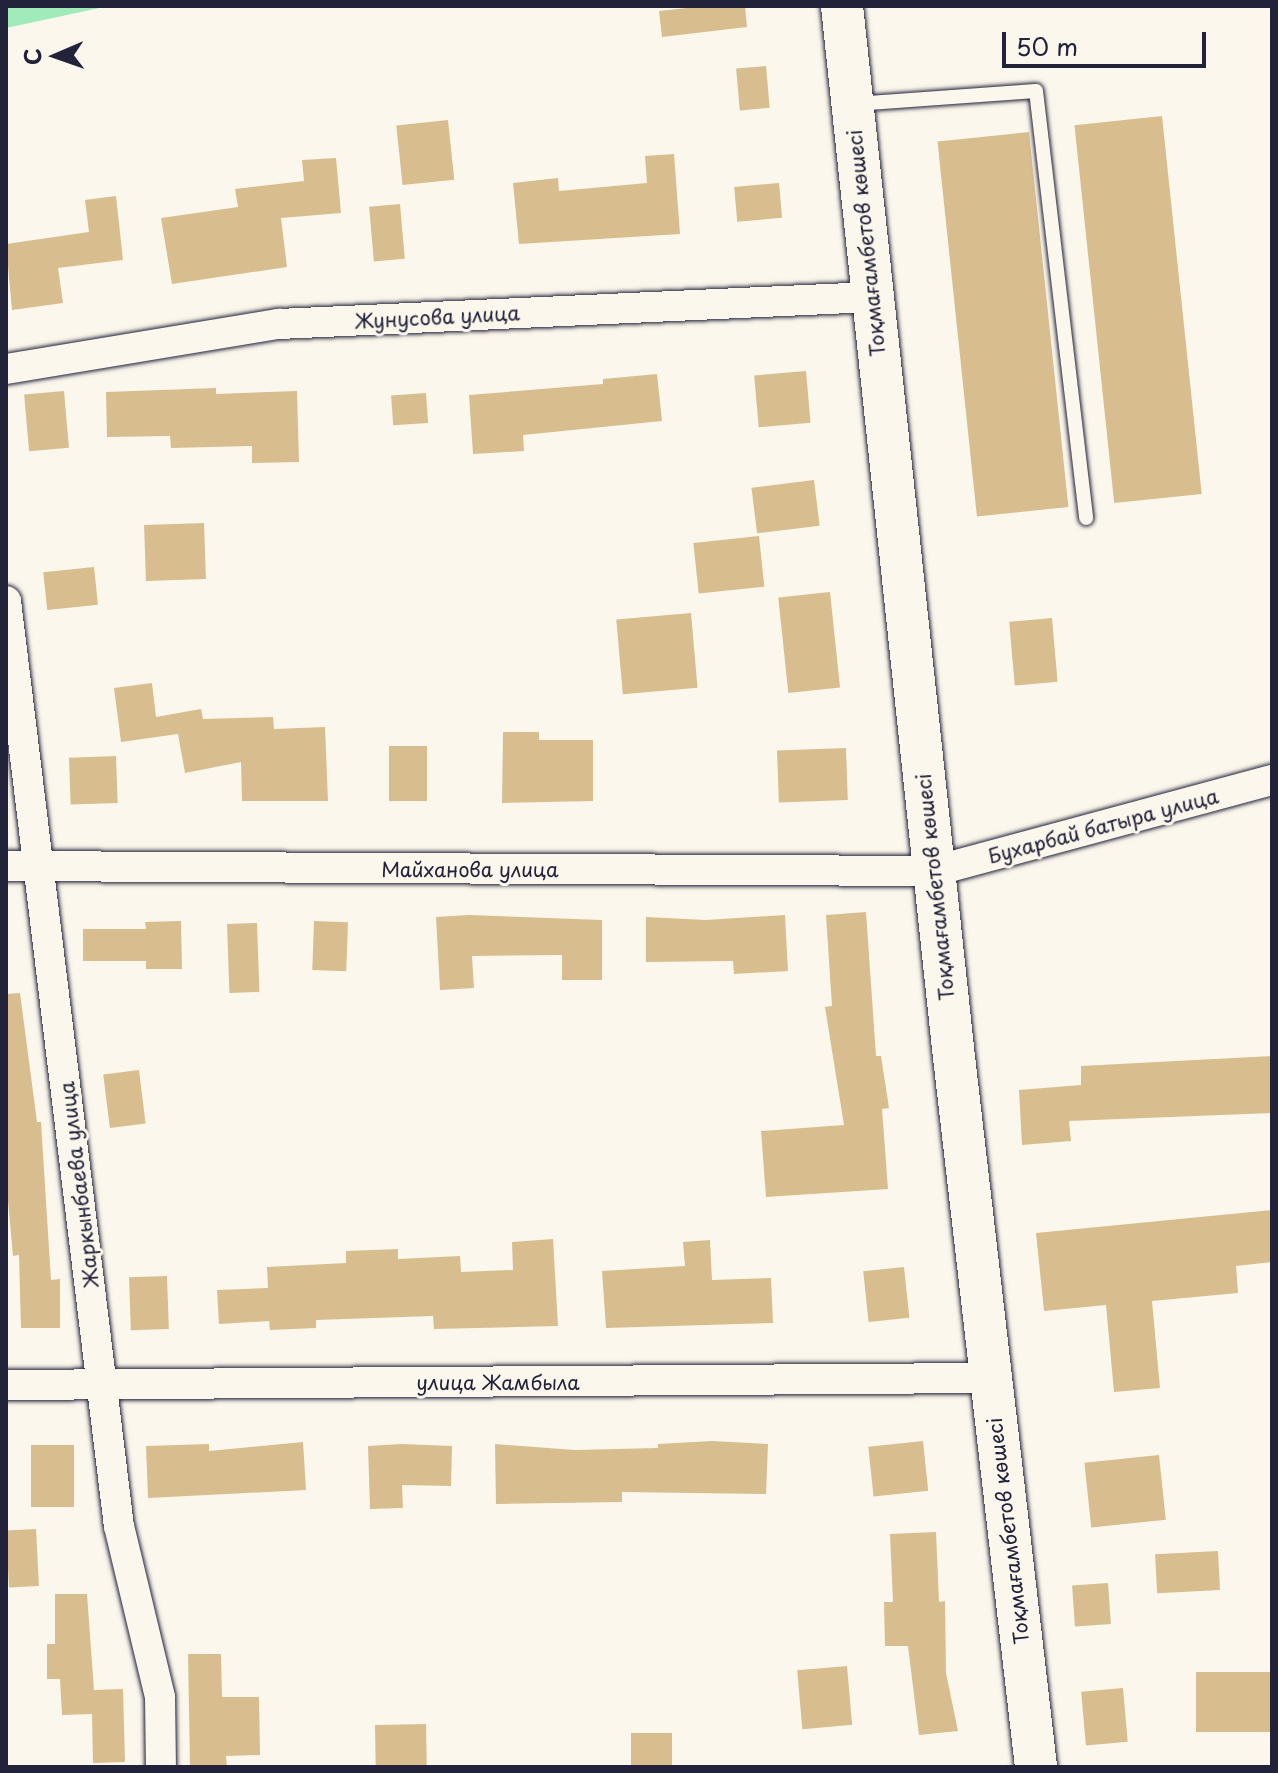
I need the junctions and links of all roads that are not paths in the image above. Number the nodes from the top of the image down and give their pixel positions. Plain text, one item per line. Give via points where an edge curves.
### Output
1 (842, 6) edge
2 (851, 104) junction
3 (871, 297) junction
4 (6, 369) edge
5 (1086, 518) dead end
6 (6, 601) edge
7 (1272, 780) edge
8 (6, 866) edge
9 (40, 866) junction
10 (934, 871) junction
11 (991, 1378) junction
12 (103, 1384) junction
13 (6, 1385) edge
14 (161, 1767) edge
15 (1036, 1767) edge

1 - 2 street, Тоқмағамбетов көшесі
2 - 3 street, Тоқмағамбетов көшесі
2 - 5 lane via 1036,91
3 - 4 street, Жунусова улица via 279,324
3 - 10 street, Тоқмағамбетов көшесі
6 - 9 street, Жаркынбаева улица
7 - 10 street, Бухарбай батыра улица
8 - 9 street, Майханова улица
9 - 10 street, Майханова улица
9 - 12 street, Жаркынбаева улица
10 - 11 street, Тоқмағамбетов көшесі
11 - 12 street, улица Жамбыла
11 - 15 street, Тоқмағамбетов көшесі
12 - 13 street, улица Жамбыла
12 - 14 street, Жаркынбаева улица via 119,1526 160,1697

